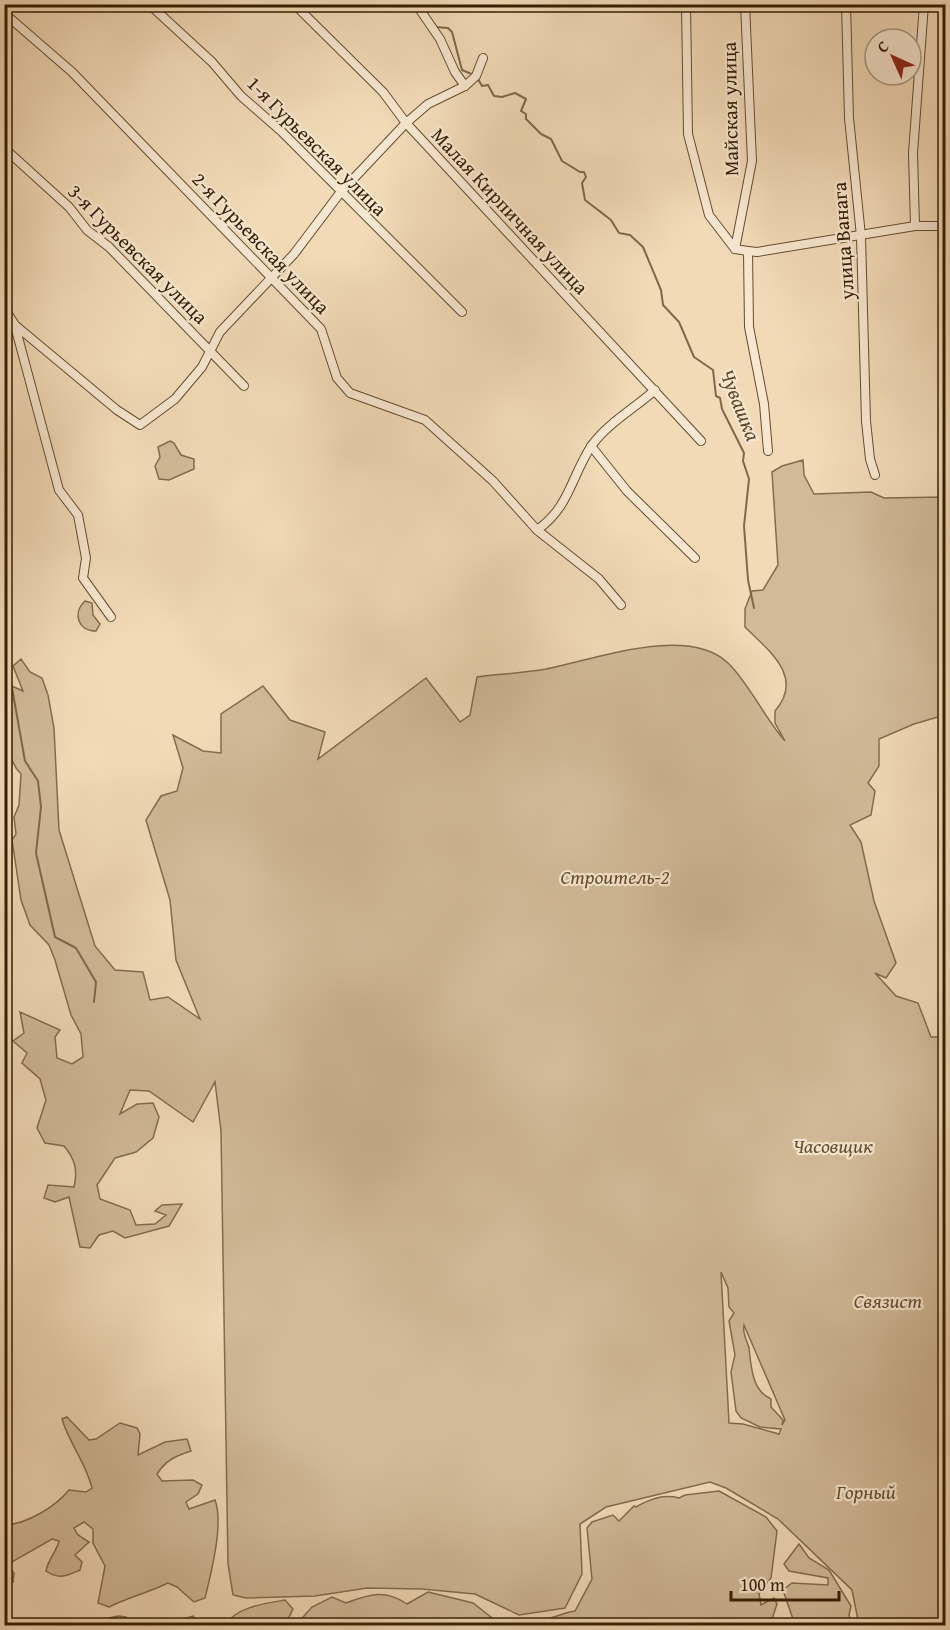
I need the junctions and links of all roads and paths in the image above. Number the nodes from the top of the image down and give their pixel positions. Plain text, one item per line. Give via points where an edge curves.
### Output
1 (149, 4) edge
2 (294, 4) edge
3 (416, 4) edge
4 (686, 4) edge
5 (745, 4) edge
6 (846, 4) edge
7 (924, 4) edge
8 (4, 13) edge
9 (483, 58) dead end
10 (465, 86) junction
11 (406, 123) junction
12 (4, 148) edge
13 (340, 193) junction
14 (915, 226) junction
15 (945, 226) edge
16 (861, 236) junction
17 (735, 249) junction
18 (748, 251) junction
19 (270, 278) junction
20 (4, 308) edge
21 (462, 312) dead end
22 (15, 325) junction
23 (212, 352) junction
24 (244, 386) dead end
25 (655, 390) junction
26 (700, 441) dead end
27 (591, 446) junction
28 (768, 451) dead end
29 (875, 475) dead end
30 (537, 530) junction
31 (695, 558) dead end
32 (621, 605) dead end
33 (111, 616) dead end

1 - 13 street, 1-я Гурьевская улица via 212,62 241,96
2 - 11 street, Малая Кирпичная улица via 383,93
3 - 10 street
4 - 17 street via 688,134 709,215
5 - 17 street, Майская улица via 752,161
6 - 16 street, улица Ванага via 849,118
7 - 14 street via 913,153
8 - 19 street, 2-я Гурьевская улица via 72,72
9 - 10 street via 476,76
10 - 11 street via 428,104
11 - 13 street
11 - 25 street, Малая Кирпичная улица
12 - 23 street, 3-я Гурьевская улица via 69,207 87,230 110,248
13 - 19 street via 294,254
13 - 21 street, 1-я Гурьевская улица
14 - 15 street
14 - 16 street
16 - 18 street
16 - 29 street, улица Ванага via 866,421
17 - 18 street
18 - 28 street via 749,327 764,404
19 - 23 street via 220,332
19 - 30 street, 2-я Гурьевская улица via 321,329 337,378 350,393 425,420 493,481
20 - 22 street
22 - 23 street via 117,410 140,424 175,399
22 - 33 street via 59,490 78,515 86,558 83,578
23 - 24 street, 3-я Гурьевская улица
25 - 26 street, Малая Кирпичная улица
25 - 27 street
27 - 30 street via 565,501 553,518
27 - 31 street via 650,516
30 - 32 street, 2-я Гурьевская улица via 598,579

